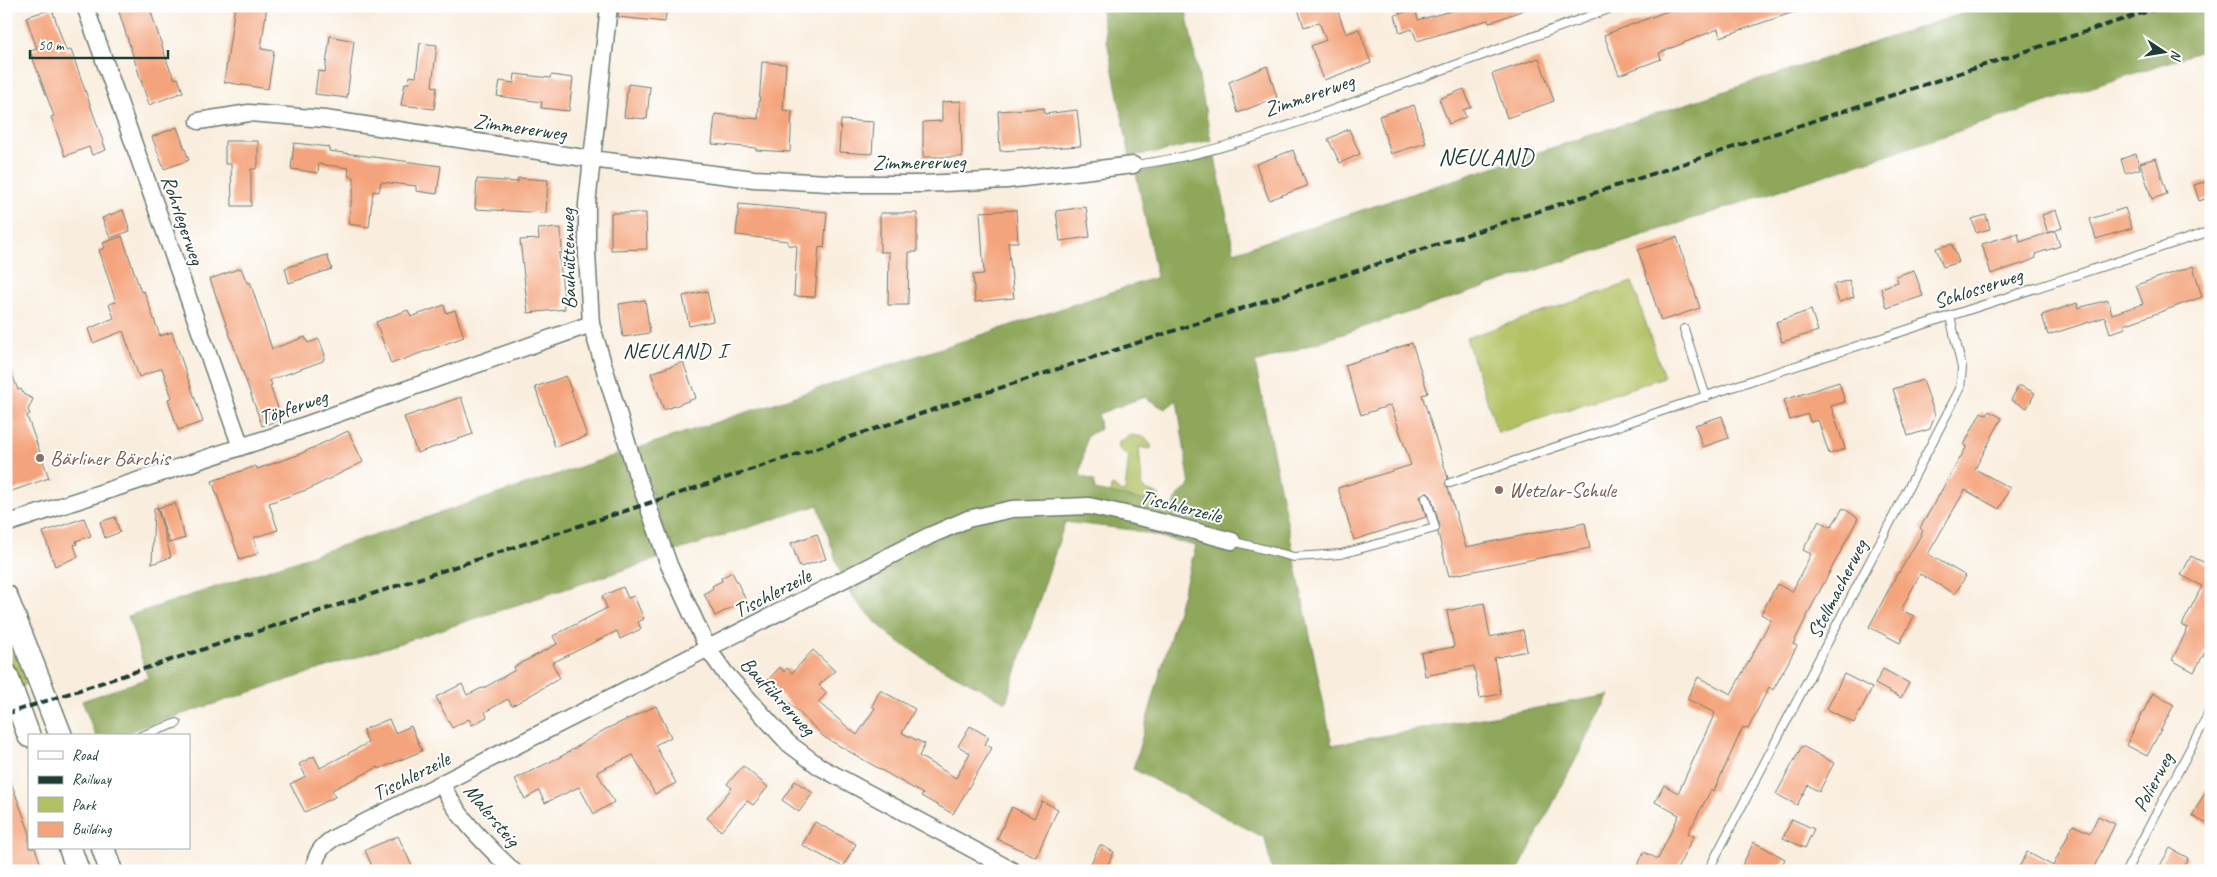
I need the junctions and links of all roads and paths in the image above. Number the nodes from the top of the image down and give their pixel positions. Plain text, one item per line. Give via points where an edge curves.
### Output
1 (85, 6) edge
2 (609, 6) edge
3 (1617, 6) edge
4 (199, 121) dead end
5 (591, 159) junction
6 (1133, 165) joint
7 (2211, 231) edge
8 (1950, 316) junction
9 (591, 324) junction
10 (1684, 329) dead end
11 (1706, 397) junction
12 (241, 447) junction
13 (1450, 483) dead end
14 (1426, 498) dead end
15 (646, 504) joint
16 (6, 524) edge
17 (1232, 541) joint
18 (6, 596) edge
19 (708, 649) junction
20 (6, 674) edge
21 (2211, 709) edge
22 (177, 723) dead end
23 (28, 734) edge
24 (60, 734) edge
25 (147, 734) edge
26 (442, 784) junction
27 (71, 850) edge
28 (104, 850) edge
29 (78, 871) edge
30 (111, 871) edge
31 (314, 871) edge
32 (513, 871) edge
33 (1013, 871) edge
34 (1708, 871) edge
35 (2126, 871) edge

1 - 12 street, Rohrlegerweg
2 - 5 street, Bauhüttenweg
3 - 6 lane, Zimmererweg via 1336,109 1213,150
4 - 5 street, Zimmererweg via 249,114 325,119
5 - 6 street, Zimmererweg via 754,179 846,184 1007,180
5 - 9 street, Bauhüttenweg via 587,254
7 - 8 lane, Schlosserweg
8 - 11 lane, Schlosserweg
8 - 34 lane, Stellmacherweg via 1962,368 1960,390
9 - 12 street, Töpferweg
9 - 15 street, Bauhüttenweg
10 - 11 lane
11 - 13 lane, Schlosserweg
12 - 16 street, Töpferweg
14 - 17 lane, Tischlerzeile via 1435,528 1341,554 1294,557
15 - 19 street, Bauführerweg via 668,565
17 - 19 street, Tischlerzeile via 1089,506 1012,509 968,519 929,536
18 - 24 main road
19 - 26 street, Tischlerzeile
19 - 33 street, Bauführerweg via 769,724 820,768
20 - 23 main road
21 - 35 lane, Polierweg
22 - 25 lane
26 - 31 street, Tischlerzeile via 322,845 314,861
26 - 32 street, Malersteig via 447,796 478,836
27 - 29 main road
28 - 30 main road

